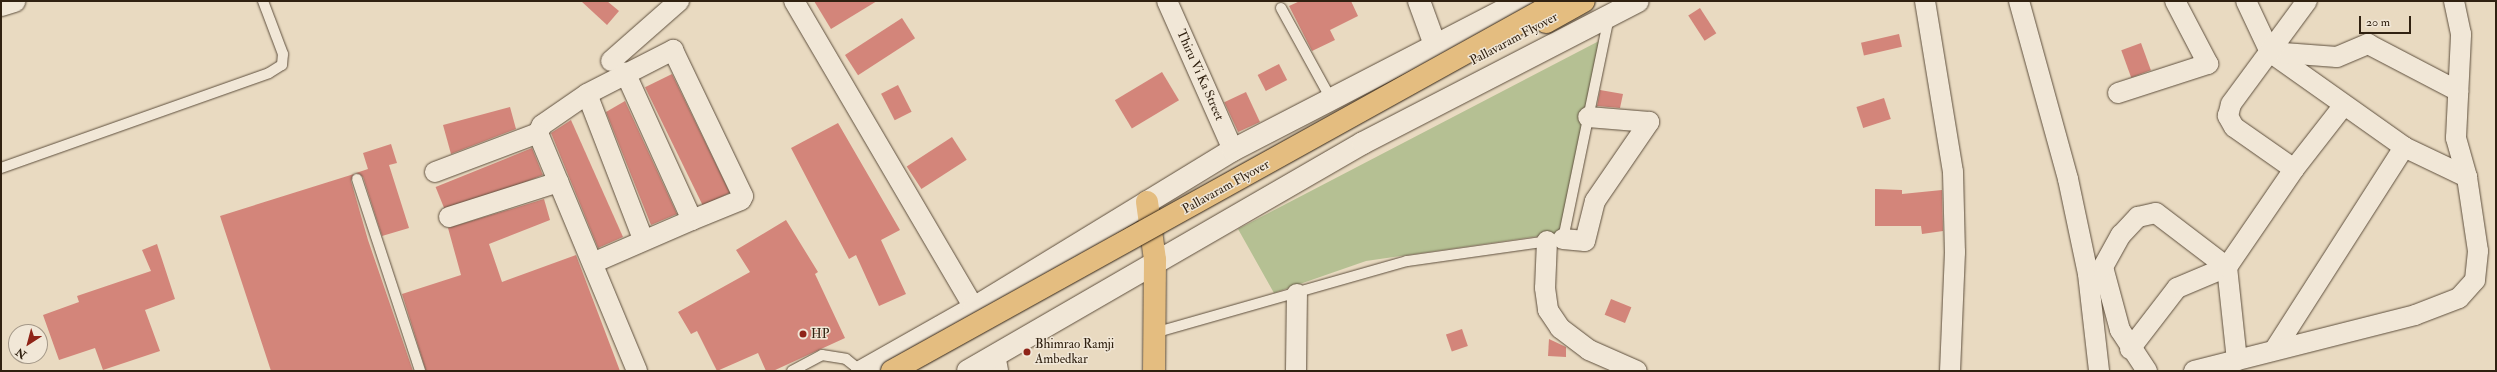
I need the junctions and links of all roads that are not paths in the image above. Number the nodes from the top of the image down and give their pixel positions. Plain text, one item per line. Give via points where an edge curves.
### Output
1 (14, 1) edge
2 (263, 1) edge
3 (680, 1) edge
4 (794, 1) edge
5 (1167, 1) edge
6 (1419, 1) edge
7 (1522, 1) edge
8 (1559, 1) edge
9 (1584, 1) edge
10 (1638, 1) edge
11 (1925, 1) edge
12 (2019, 1) edge
13 (2175, 1) edge
14 (2246, 1) edge
15 (2307, 1) edge
16 (2454, 1) edge
17 (1, 5) edge
18 (1281, 8) dead end
19 (1609, 16) junction
20 (1435, 45) junction
21 (2270, 52) junction
22 (618, 66) junction
23 (2458, 91) junction
24 (2118, 93) dead end
25 (587, 94) junction
26 (1331, 99) junction
27 (2344, 105) junction
28 (1588, 117) junction
29 (538, 133) junction
30 (2404, 147) junction
31 (1233, 150) junction
32 (1, 168) edge
33 (2294, 169) junction
34 (435, 172) dead end
35 (2467, 178) junction
36 (357, 179) dead end
37 (559, 182) junction
38 (1147, 202) junction
39 (449, 217) dead end
40 (692, 220) junction
41 (643, 239) junction
42 (1555, 240) junction
43 (1154, 260) junction
44 (595, 262) junction
45 (2226, 267) junction
46 (1297, 294) junction
47 (974, 308) junction
48 (1154, 332) junction
49 (2130, 349) junction
50 (2275, 349) junction
51 (2237, 360) junction
52 (997, 363) edge
53 (420, 371) edge
54 (637, 371) edge
55 (792, 371) edge
56 (862, 371) edge
57 (892, 371) edge
58 (921, 371) edge
59 (968, 371) edge
60 (1154, 371) edge
61 (1296, 371) edge
62 (1638, 371) edge
63 (1950, 371) edge
64 (2099, 371) edge
65 (2147, 371) edge
66 (2194, 371) edge

1 - 17 street
2 - 32 lane via 283,54 282,65 228,88
3 - 22 street
4 - 47 street
5 - 31 street, Thiru Vi Ka Street
6 - 20 street
7 - 20 street
8 - 57 main road, Pallavaram Flyover, bridge
9 - 58 main road, Pallavaram Flyover, bridge via 1374,113
10 - 19 street
11 - 63 street via 1953,172 1955,252
12 - 64 street via 2068,179 2088,274
13 - 24 street via 2208,64
14 - 21 street
15 - 21 street
16 - 23 street via 2461,34
18 - 26 lane
19 - 28 lane
19 - 43 street via 1363,143
20 - 26 street
21 - 23 street via 2337,57 2368,44
21 - 27 street
21 - 33 street via 2231,104 2228,116 2234,127
22 - 25 street
22 - 40 street
22 - 40 street via 673,50 677,52 742,191 741,200
23 - 35 street via 2456,138
25 - 29 street via 542,125
25 - 41 street
26 - 31 street
27 - 30 street
27 - 33 street
28 - 42 lane
28 - 42 street via 1649,122 1595,201 1585,241
29 - 34 street
29 - 37 street
30 - 35 street
30 - 50 street
31 - 38 street
33 - 45 street
35 - 50 street via 2478,251 2475,280 2459,298 2415,315
36 - 53 lane
37 - 39 street
37 - 44 street
38 - 43 main road
38 - 47 street
40 - 41 street
41 - 44 street
42 - 46 lane via 1407,262
42 - 62 street via 1545,288 1548,310 1560,328 1589,350
43 - 48 main road
43 - 52 street
44 - 54 street
45 - 49 street via 2177,288
45 - 49 street via 2156,213 2138,217 2121,235 2103,267 2120,330
45 - 51 street
46 - 48 lane
46 - 61 street
47 - 56 street
48 - 60 main road
49 - 65 street
50 - 51 street
51 - 66 street
52 - 59 street
55 - 56 lane via 822,355 846,359

